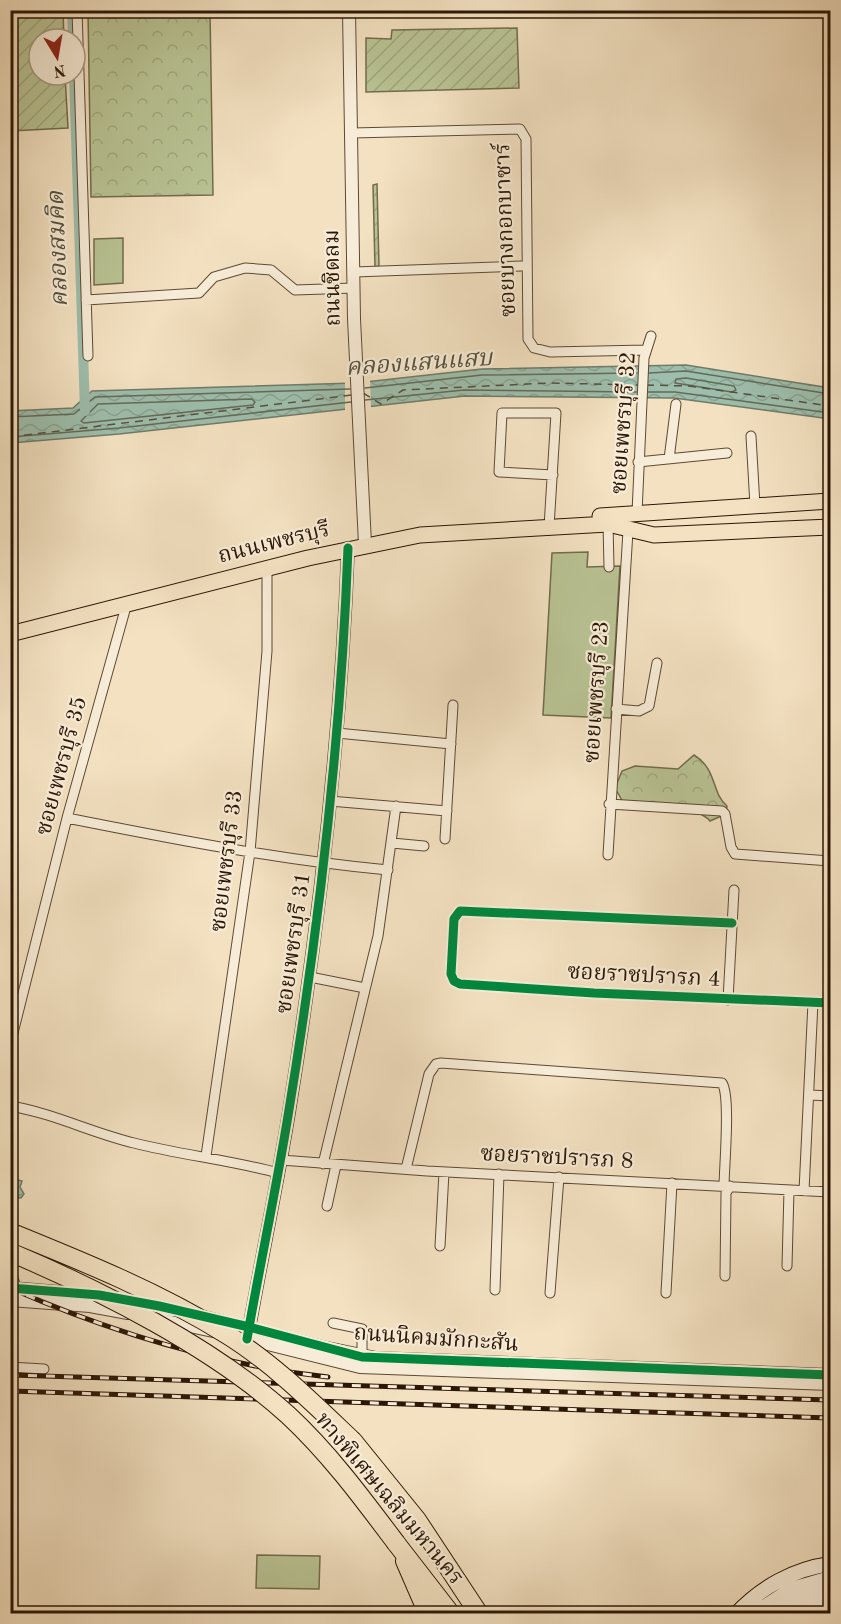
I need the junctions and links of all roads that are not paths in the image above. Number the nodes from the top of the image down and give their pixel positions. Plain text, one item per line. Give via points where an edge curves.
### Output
1 (77, 10) edge
2 (349, 10) edge
3 (352, 133) junction
4 (521, 266) dead end
5 (354, 272) junction
6 (354, 288) junction
7 (86, 300) junction
8 (651, 336) dead end
9 (645, 354) junction
10 (88, 356) dead end
11 (676, 404) dead end
12 (751, 436) dead end
13 (727, 453) dead end
14 (669, 459) junction
15 (638, 462) junction
16 (553, 475) junction
17 (831, 501) edge
18 (755, 506) junction
19 (637, 513) junction
20 (608, 524) junction
21 (551, 527) junction
22 (831, 527) edge
23 (628, 531) junction
24 (365, 544) junction
25 (348, 548) junction
26 (609, 567) dead end
27 (267, 568) junction
28 (127, 603) junction
29 (10, 634) edge
30 (657, 663) dead end
31 (453, 705) dead end
32 (616, 709) junction
33 (337, 733) junction
34 (451, 744) junction
35 (330, 801) junction
36 (609, 804) junction
37 (396, 806) junction
38 (447, 811) junction
39 (67, 818) junction
40 (445, 839) dead end
41 (392, 843) junction
42 (424, 846) dead end
43 (250, 852) junction
44 (608, 855) dead end
45 (831, 861) edge
46 (324, 864) junction
47 (388, 870) junction
48 (734, 890) dead end
49 (732, 923) junction
50 (310, 977) junction
51 (365, 988) junction
52 (728, 1000) junction
53 (813, 1002) junction
54 (831, 1003) edge
55 (10, 1045) edge
56 (810, 1095) junction
57 (831, 1096) edge
58 (10, 1106) edge
59 (206, 1156) junction
60 (281, 1160) junction
61 (323, 1164) junction
62 (336, 1165) junction
63 (406, 1169) junction
64 (444, 1172) junction
65 (278, 1173) junction
66 (499, 1174) junction
67 (560, 1177) junction
68 (672, 1184) junction
69 (727, 1187) junction
70 (789, 1190) junction
71 (804, 1191) junction
72 (831, 1192) edge
73 (327, 1206) dead end
74 (10, 1232) edge
75 (440, 1246) dead end
76 (10, 1252) edge
77 (787, 1266) dead end
78 (10, 1270) edge
79 (725, 1276) dead end
80 (495, 1290) dead end
81 (550, 1293) dead end
82 (666, 1293) dead end
83 (14, 1294) edge
84 (333, 1323) dead end
85 (248, 1333) junction
86 (362, 1357) junction
87 (10, 1367) edge
88 (44, 1369) dead end
89 (831, 1375) edge
90 (831, 1384) edge
91 (396, 1543) junction
92 (831, 1564) edge
93 (831, 1578) edge
94 (831, 1589) edge
95 (831, 1599) edge
96 (428, 1614) edge
97 (452, 1614) edge
98 (479, 1614) edge
99 (736, 1614) edge
100 (753, 1614) edge
101 (771, 1614) edge
102 (790, 1614) edge

1 - 7 street
2 - 3 street, ถนนชิดลม
3 - 5 street, ถนนชิดลม
3 - 9 street, ซอยบางกอกบาซาร์ via 516,127 526,139 528,339 534,348 550,352
4 - 5 street
5 - 6 street, ถนนชิดลม
6 - 7 street via 295,290 271,270 244,268 214,277 199,293
6 - 24 street, ถนนชิดลม
7 - 10 street
8 - 9 street, ซอยเพชรบุรี 32
9 - 15 street, ซอยเพชรบุรี 32
11 - 14 street
12 - 18 street
13 - 14 street
14 - 15 street
15 - 19 street, ซอยเพชรบุรี 32
16 - 16 street via 556,413 502,413 499,472
16 - 21 street
17 - 18 main road, ถนนเพชรบุรี
18 - 19 main road, ถนนเพชรบุรี
19 - 21 main road, ถนนเพชรบุรี via 565,520
20 - 21 main road, ถนนเพชรบุรี
20 - 23 main road, ถนนเพชรบุรี
20 - 26 street
21 - 24 main road, ถนนเพชรบุรี via 462,531
22 - 23 main road, ถนนเพชรบุรี via 672,535
23 - 32 street, ซอยเพชรบุรี 23
24 - 25 main road, ถนนเพชรบุรี
25 - 27 main road, ถนนเพชรบุรี
25 - 33 street, ซอยเพชรบุรี 31
27 - 28 main road, ถนนเพชรบุรี
27 - 43 street, ซอยเพชรบุรี 33 via 267,651
28 - 29 main road, ถนนเพชรบุรี
28 - 39 street, ซอยเพชรบุรี 35
30 - 32 street via 649,706 639,711
31 - 34 street
32 - 36 street, ซอยเพชรบุรี 23
33 - 34 street
33 - 35 street, ซอยเพชรบุรี 31
34 - 38 street
35 - 37 street
35 - 46 street, ซอยเพชรบุรี 31
36 - 44 street, ซอยเพชรบุรี 23
36 - 45 street via 722,811 735,854
37 - 38 street
37 - 41 street
38 - 40 street
39 - 43 street
39 - 55 street, ซอยเพชรบุรี 35
41 - 42 street
41 - 47 street
43 - 46 street
43 - 59 street, ซอยเพชรบุรี 33
46 - 47 street
46 - 50 street, ซอยเพชรบุรี 31
47 - 51 street
48 - 49 street
49 - 52 street
49 - 52 street, ซอยราชปรารภ 4 via 460,911 454,919 451,974 456,983
50 - 51 street
50 - 60 street, ซอยเพชรบุรี 31
51 - 61 street
52 - 53 street, ซอยราชปรารภ 4
53 - 54 street, ซอยราชปรารภ 4
53 - 56 street
56 - 57 street
56 - 71 street
58 - 59 street via 134,1143
59 - 65 street
60 - 61 street, ซอยราชปรารภ 8
60 - 65 street, ซอยเพชรบุรี 31
61 - 62 street, ซอยราชปรารภ 8
62 - 63 street, ซอยราชปรารภ 8
62 - 73 street
63 - 64 street, ซอยราชปรารภ 8
63 - 69 street via 429,1074 441,1063 722,1083 726,1088
64 - 66 street, ซอยราชปรารภ 8
64 - 75 street
65 - 85 street, ซอยเพชรบุรี 31
66 - 67 street, ซอยราชปรารภ 8
66 - 80 street
67 - 68 street, ซอยราชปรารภ 8
67 - 81 street
68 - 69 street, ซอยราชปรารภ 8
68 - 82 street
69 - 70 street, ซอยราชปรารภ 8
69 - 79 street
70 - 71 street, ซอยราชปรารภ 8
70 - 77 street
71 - 72 street, ซอยราชปรารภ 8
74 - 98 highway, ทางพิเศษเฉลิมมหานคร, bridge via 132,1282 227,1335 280,1374 353,1441 417,1520
76 - 91 highway, ทางพิเศษเฉลิมมหานคร, bridge via 128,1309 240,1376 313,1440
78 - 83 street
83 - 85 street, ถนนนิคมมักกะสัน via 158,1313
84 - 86 street via 362,1329
85 - 86 street, ถนนนิคมมักกะสัน
85 - 90 street, ถนนนิคมมักกะสัน via 334,1362 379,1368
86 - 89 street, ถนนนิคมมักกะสัน
87 - 88 street
91 - 96 highway
91 - 97 highway, ทางพิเศษเฉลิมมหานคร
92 - 99 main road via 777,1581 757,1593
93 - 100 main road via 792,1589
94 - 101 main road via 803,1596
95 - 102 main road

